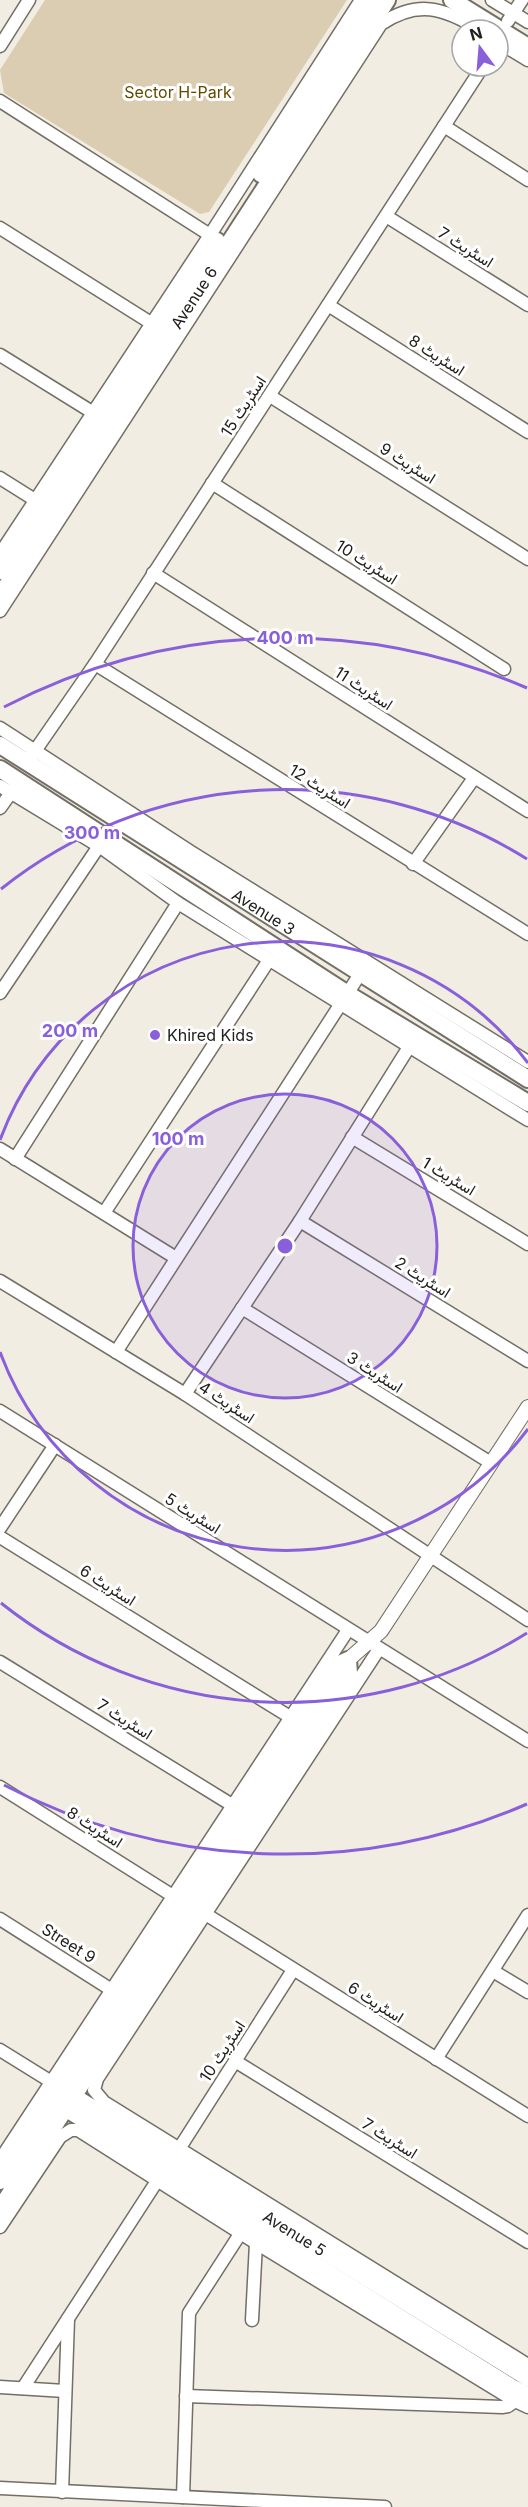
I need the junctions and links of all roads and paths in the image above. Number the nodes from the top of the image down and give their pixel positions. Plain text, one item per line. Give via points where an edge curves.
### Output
1 (29, 0) edge
2 (361, 0) edge
3 (452, 0) edge
4 (474, 0) edge
5 (492, 0) edge
6 (522, 0) edge
7 (385, 1) edge
8 (461, 18) edge
9 (481, 18) edge
10 (490, 18) edge
11 (498, 18) edge
12 (510, 20) edge
13 (528, 22) edge
14 (510, 29) edge
15 (510, 33) edge
16 (528, 34) edge
17 (510, 36) edge
18 (510, 40) edge
19 (0, 46) edge
20 (528, 47) edge
21 (348, 48) junction
22 (528, 60) edge
23 (475, 78) edge
24 (0, 101) edge
25 (444, 126) junction
26 (528, 180) edge
27 (386, 216) junction
28 (0, 228) edge
29 (210, 235) junction
30 (328, 305) junction
31 (528, 305) edge
32 (151, 323) junction
33 (0, 355) edge
34 (270, 396) junction
35 (92, 412) junction
36 (528, 432) edge
37 (0, 478) edge
38 (212, 483) junction
39 (35, 500) junction
40 (0, 554) edge
41 (528, 559) edge
42 (0, 571) edge
43 (153, 573) junction
44 (0, 597) edge
45 (0, 611) edge
46 (95, 664) junction
47 (504, 669) dead end
48 (0, 728) edge
49 (0, 745) edge
50 (32, 755) junction
51 (0, 769) edge
52 (474, 778) junction
53 (10, 787) edge
54 (0, 808) edge
55 (528, 811) edge
56 (99, 846) junction
57 (412, 864) junction
58 (178, 903) junction
59 (528, 934) edge
60 (269, 960) junction
61 (360, 974) junction
62 (0, 993) edge
63 (342, 998) junction
64 (409, 1047) junction
65 (528, 1062) edge
66 (528, 1079) edge
67 (528, 1103) edge
68 (528, 1120) edge
69 (352, 1137) junction
70 (0, 1149) edge
71 (15, 1159) junction
72 (104, 1214) junction
73 (300, 1221) junction
74 (528, 1244) edge
75 (176, 1258) junction
76 (0, 1281) edge
77 (242, 1308) junction
78 (116, 1352) junction
79 (528, 1361) edge
80 (185, 1394) junction
81 (528, 1407) edge
82 (0, 1411) edge
83 (55, 1445) junction
84 (491, 1463) junction
85 (0, 1528) edge
86 (0, 1537) edge
87 (432, 1555) junction
88 (526, 1615) edge
89 (348, 1629) junction
90 (374, 1646) junction
91 (348, 1660) junction
92 (0, 1662) edge
93 (290, 1718) junction
94 (528, 1741) edge
95 (0, 1787) edge
96 (232, 1805) junction
97 (214, 1893) junction
98 (173, 1896) junction
99 (207, 1915) junction
100 (528, 1915) edge
101 (0, 1919) edge
102 (293, 1970) junction
103 (493, 1971) junction
104 (116, 1992) junction
105 (528, 1992) edge
106 (0, 2050) edge
107 (436, 2059) junction
108 (235, 2061) junction
109 (93, 2076) junction
110 (61, 2095) junction
111 (101, 2107) junction
112 (528, 2116) edge
113 (179, 2149) junction
114 (0, 2160) edge
115 (0, 2181) edge
116 (157, 2181) junction
117 (0, 2209) edge
118 (0, 2227) edge
119 (240, 2234) junction
120 (528, 2242) edge
121 (256, 2243) junction
122 (68, 2317) junction
123 (252, 2320) dead end
124 (528, 2365) edge
125 (528, 2378) edge
126 (0, 2387) edge
127 (23, 2388) junction
128 (65, 2391) junction
129 (186, 2396) junction
130 (521, 2398) edge
131 (528, 2407) edge
132 (0, 2488) edge
133 (62, 2492) junction
134 (183, 2497) junction
135 (385, 2507) edge

1 - 19 street
2 - 21 street
3 - 9 main road
4 - 10 main road
5 - 11 street
6 - 12 street
7 - 21 main road, Avenue 6
8 - 21 street via 438,4 405,4
13 - 14 street
15 - 16 main road
17 - 20 main road
18 - 22 street
21 - 29 street
21 - 42 main road, Avenue 6
21 - 44 main road, Avenue 6
21 - 45 street
23 - 25 street, اسٹریٹ 15
24 - 29 street
25 - 26 street
25 - 27 street, اسٹریٹ 15
27 - 30 street, اسٹریٹ 15
27 - 31 street, اسٹریٹ 7
28 - 32 street
29 - 32 street
30 - 34 street, اسٹریٹ 15
30 - 36 street, اسٹریٹ 8
32 - 35 street
33 - 35 street
34 - 38 street, اسٹریٹ 15
34 - 41 street, اسٹریٹ 9
35 - 39 street
37 - 39 street
38 - 43 street, اسٹریٹ 15
38 - 47 street, اسٹریٹ 10
39 - 40 street
43 - 46 street, اسٹریٹ 15
43 - 52 street, اسٹریٹ 11
46 - 50 street, اسٹریٹ 15
46 - 57 street, اسٹریٹ 12
48 - 50 street
49 - 50 main road, Avenue 3
50 - 61 main road, Avenue 3
50 - 65 street
51 - 53 main road, Avenue 3
52 - 55 street, اسٹریٹ 11
52 - 57 street
53 - 54 street
53 - 56 street
53 - 63 main road, Avenue 3
56 - 58 street
56 - 62 street
57 - 59 street, اسٹریٹ 12
58 - 60 street
58 - 71 street
60 - 63 street
60 - 72 street
61 - 63 street
61 - 66 main road, Avenue 3
63 - 64 street
63 - 67 main road, Avenue 3
63 - 75 street
64 - 68 street
64 - 69 street
69 - 73 street
69 - 74 street, اسٹریٹ 1
70 - 71 street
71 - 72 street
72 - 75 street
73 - 77 street
73 - 79 street, اسٹریٹ 2
75 - 78 street
76 - 78 street, اسٹریٹ 4
77 - 80 street
77 - 84 street, اسٹریٹ 3
78 - 80 street, اسٹریٹ 4
80 - 87 street, اسٹریٹ 4
81 - 84 street
82 - 83 street, اسٹریٹ 5
83 - 85 street
83 - 89 street, اسٹریٹ 5
84 - 87 street
86 - 93 street, اسٹریٹ 6
87 - 88 street
87 - 90 street
89 - 90 street, اسٹریٹ 5
89 - 93 street
90 - 91 street
90 - 94 street
90 - 97 street
91 - 97 main road via 349,1673
91 - 104 main road via 335,1666
92 - 96 street, اسٹریٹ 7
93 - 96 street
95 - 98 street, اسٹریٹ 8
96 - 98 street
97 - 99 street
97 - 109 main road
98 - 104 street
99 - 102 street, اسٹریٹ 6
99 - 109 street
100 - 103 street
101 - 104 street, Street 9
102 - 107 street, اسٹریٹ 6
102 - 108 street, اسٹریٹ 10
103 - 105 street
103 - 107 street
104 - 110 main road
106 - 110 street
107 - 112 street, اسٹریٹ 6
108 - 113 street, اسٹریٹ 10
108 - 120 street, اسٹریٹ 7
109 - 110 main road
109 - 111 street
110 - 111 main road, Avenue 5
110 - 114 street
110 - 115 main road
110 - 117 main road
110 - 130 main road, Avenue 5 via 513,2388
111 - 113 street
111 - 125 main road, Avenue 5
113 - 124 street
116 - 118 street via 85,2134 70,2130 60,2137
116 - 119 street
116 - 122 street
119 - 121 street
119 - 129 street via 189,2313
121 - 123 street
121 - 130 street
122 - 127 street
122 - 128 street
126 - 127 street
127 - 128 street
128 - 133 street
129 - 130 street via 502,2407
129 - 134 street
130 - 131 street
132 - 133 street
133 - 134 street
134 - 135 street

